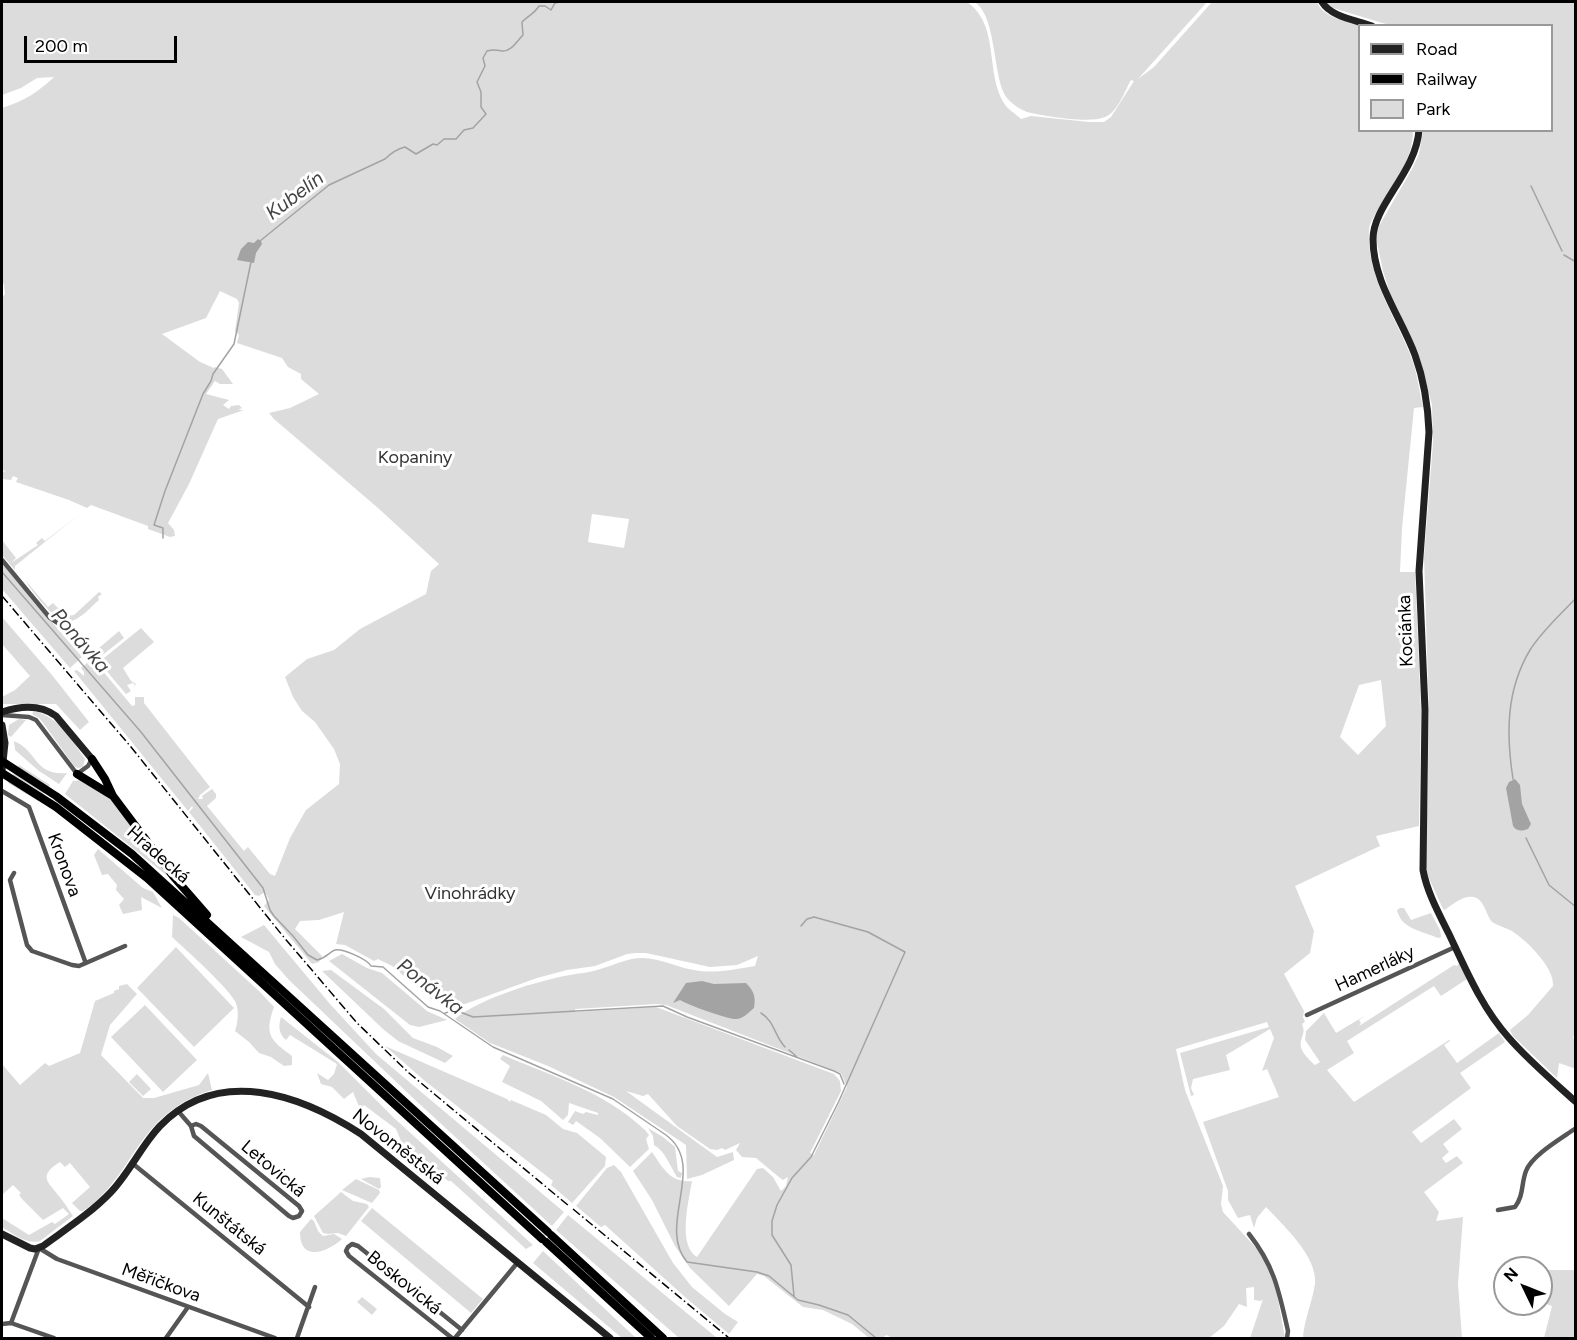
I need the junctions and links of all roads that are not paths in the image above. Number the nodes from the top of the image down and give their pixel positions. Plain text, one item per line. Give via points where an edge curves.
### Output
1 (1322, 2) edge
2 (1367, 24) edge
3 (1419, 132) edge
4 (2, 560) edge
5 (59, 624) dead end
6 (2, 713) edge
7 (2, 725) edge
8 (92, 759) junction
9 (2, 761) edge
10 (2, 772) edge
11 (77, 774) junction
12 (2, 791) edge
13 (113, 796) junction
14 (14, 873) dead end
15 (125, 946) dead end
16 (236, 946) junction
17 (1455, 947) junction
18 (85, 961) junction
19 (278, 991) junction
20 (1307, 1015) dead end
21 (1575, 1102) edge
22 (178, 1111) junction
23 (191, 1126) junction
24 (1575, 1128) edge
25 (132, 1162) junction
26 (1498, 1210) dead end
27 (2, 1234) edge
28 (1249, 1234) dead end
29 (547, 1237) junction
30 (39, 1248) junction
31 (518, 1262) junction
32 (315, 1287) dead end
33 (188, 1307) junction
34 (309, 1307) junction
35 (11, 1323) junction
36 (2, 1324) edge
37 (462, 1330) junction
38 (54, 1338) edge
39 (166, 1338) edge
40 (275, 1338) edge
41 (297, 1338) edge
42 (453, 1338) edge
43 (610, 1338) edge
44 (651, 1338) edge
45 (663, 1338) edge
46 (1287, 1338) edge

1 - 2 street via 1334,12
3 - 17 street, Kociánka via 1410,165 1378,218 1373,237 1378,270 1414,354 1428,410 1419,571 1425,710 1423,870
4 - 5 street
6 - 8 street via 28,707 50,711
6 - 11 street via 36,720
7 - 10 street
8 - 11 street
8 - 13 highway
9 - 16 highway, Hradecká via 106,833
10 - 19 highway, Hradecká via 56,807 147,878
11 - 13 highway
12 - 18 street, Kronova via 29,807
13 - 16 highway via 173,876
14 - 18 street via 10,880 30,948 72,965 79,966
15 - 18 street
16 - 19 highway, Hradecká
17 - 20 street, Hamerláky
17 - 21 street, Kociánka via 1478,993 1508,1037
19 - 29 highway
22 - 23 street, Letovická
22 - 25 street, Novoměstská via 158,1128
22 - 31 street, Novoměstská via 206,1097 239,1091 276,1095 317,1109 374,1144
23 - 23 street, Letovická via 194,1136 290,1216 299,1216 299,1206 201,1126
24 - 26 street via 1528,1167 1515,1207
25 - 30 street, Novoměstská via 111,1192
25 - 34 street, Kunštátská
27 - 30 street
28 - 46 street via 1270,1263
29 - 44 highway
29 - 45 highway
30 - 33 street, Měřičkova via 57,1259
30 - 35 street
31 - 37 street, Boskovická
31 - 43 street, Novoměstská
32 - 34 street
33 - 39 street
33 - 40 street, Měřičkova
34 - 41 street
35 - 36 street
35 - 38 street
37 - 42 street, Boskovická
37 - 42 street, Boskovická via 358,1246 348,1246 346,1251 352,1258

